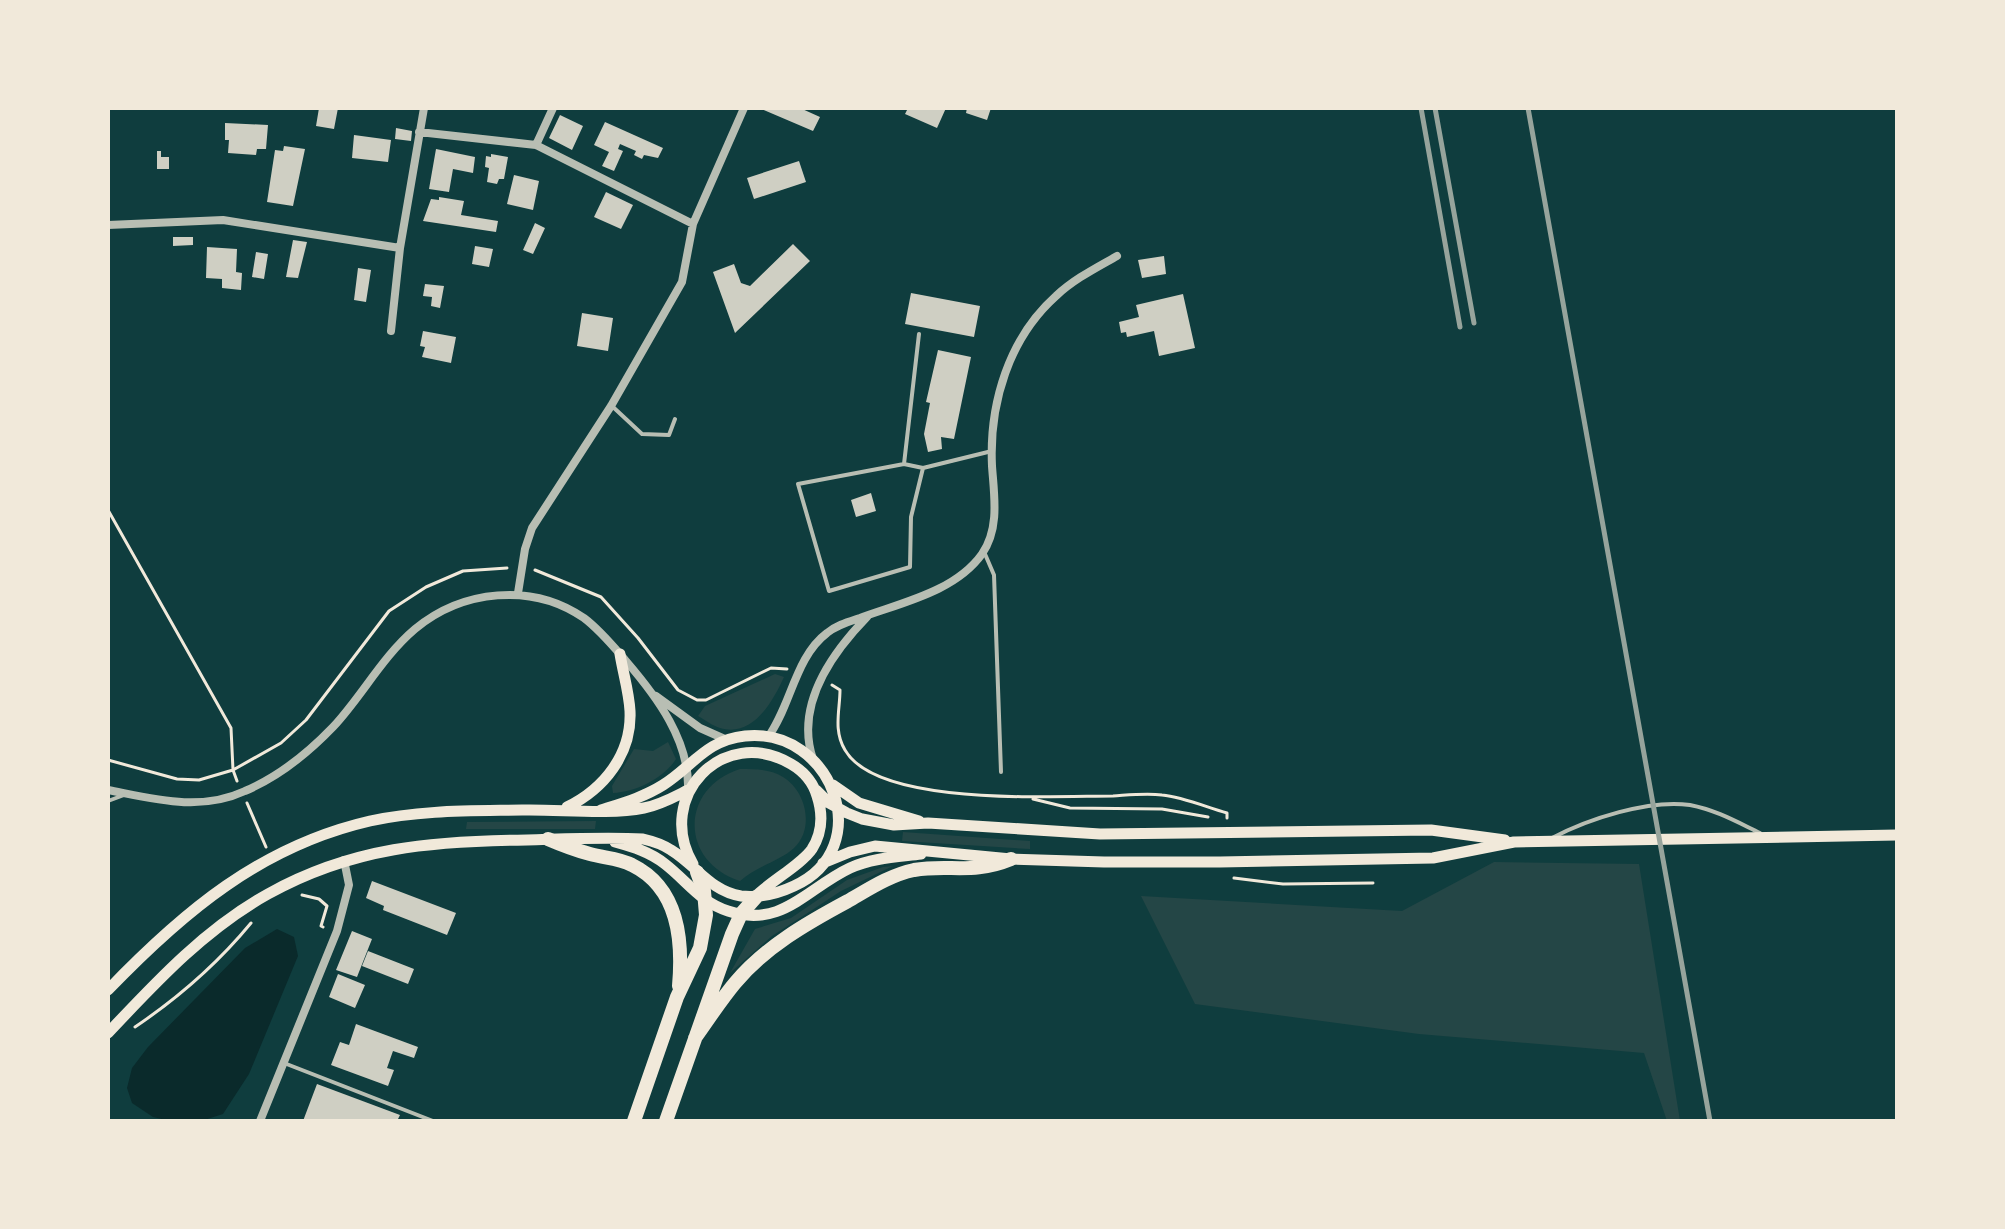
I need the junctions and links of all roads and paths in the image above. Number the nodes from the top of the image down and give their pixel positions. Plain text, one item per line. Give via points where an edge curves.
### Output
1 (424, 108) edge
2 (553, 108) edge
3 (744, 108) edge
4 (419, 132) junction
5 (536, 145) junction
6 (693, 224) junction
7 (108, 225) edge
8 (400, 248) junction
9 (1117, 256) dead end
10 (391, 331) dead end
11 (919, 334) dead end
12 (611, 406) junction
13 (675, 419) dead end
14 (992, 451) junction
15 (904, 464) junction
16 (923, 468) junction
17 (108, 510) edge
18 (983, 552) junction
19 (518, 593) junction
20 (870, 614) junction
21 (620, 654) junction
22 (653, 693) junction
23 (768, 737) junction
24 (727, 740) junction
25 (752, 753) junction
26 (813, 759) junction
27 (108, 760) edge
28 (687, 765) junction
29 (1001, 772) dead end
30 (830, 783) junction
31 (108, 790) edge
32 (688, 790) junction
33 (816, 790) junction
34 (126, 794) junction
35 (1026, 797) dead end
36 (108, 801) edge
37 (837, 808) junction
38 (563, 809) junction
39 (601, 810) junction
40 (1227, 813) dead end
41 (928, 823) junction
42 (1897, 835) edge
43 (1769, 838) junction
44 (548, 839) junction
45 (603, 839) junction
46 (1548, 840) junction
47 (1514, 842) junction
48 (938, 852) junction
49 (1011, 859) junction
50 (344, 860) junction
51 (823, 864) junction
52 (697, 872) junction
53 (756, 897) junction
54 (706, 901) junction
55 (741, 914) junction
56 (255, 919) dead end
57 (108, 990) edge
58 (677, 997) junction
59 (108, 1033) edge
60 (126, 1034) dead end
61 (695, 1038) junction
62 (284, 1063) junction
63 (260, 1121) edge
64 (433, 1121) edge
65 (634, 1121) edge
66 (666, 1121) edge

1 - 4 street
2 - 5 street
3 - 6 street
4 - 5 street
4 - 8 street
5 - 6 street
6 - 12 street via 682,282
7 - 8 street via 223,220
8 - 10 street
9 - 14 street via 1057,295 1023,336 1000,389
11 - 15 lane
12 - 13 lane via 642,434 669,435
12 - 19 street via 532,528
14 - 16 lane
14 - 18 street via 993,527
15 - 16 lane
15 - 16 lane via 798,484 829,591 910,567 911,517
17 - 27 path via 231,728 233,770 199,780 177,779
18 - 20 street via 955,579
18 - 29 lane via 994,575
19 - 21 street via 585,619
19 - 34 street via 446,608 414,630 334,726 303,755 252,788 192,804
20 - 23 street via 836,626 814,645
20 - 26 street via 836,652 820,681 808,727
21 - 22 street
21 - 38 main road via 630,714 626,741 605,780
22 - 24 street via 700,728
22 - 28 street
23 - 24 main road
23 - 25 lane
23 - 26 main road via 794,745
24 - 28 main road
25 - 32 main road via 715,764
25 - 33 main road via 788,763
26 - 30 main road
28 - 32 street
28 - 39 main road via 666,783
30 - 37 main road
30 - 41 main road via 859,803
31 - 34 street
32 - 39 main road via 644,808
32 - 52 main road via 681,826
33 - 37 main road
33 - 53 main road via 821,825 811,849
34 - 36 lane
35 - 40 path via 1163,795
37 - 41 main road via 878,823
37 - 51 main road via 835,841
38 - 39 main road
38 - 57 main road via 420,814 317,837 219,888
41 - 47 main road via 1100,834 1431,830
42 - 43 main road
43 - 46 main road
43 - 46 lane via 1722,814 1689,805 1653,805 1584,822
44 - 45 main road
44 - 50 main road via 448,841
44 - 58 highway via 632,865 659,886 676,916 680,938
45 - 52 main road via 653,841
45 - 54 main road via 653,855
46 - 47 main road
47 - 49 main road via 1433,858
48 - 49 main road
48 - 51 main road via 875,846
48 - 55 main road via 868,862 840,873 790,906
49 - 61 highway via 981,868 899,874 819,917 755,962
50 - 59 main road via 266,895 204,939
50 - 62 street via 347,900
51 - 53 main road via 799,884
52 - 53 main road via 730,893
52 - 54 highway
53 - 55 highway
54 - 55 main road
54 - 58 highway via 700,948
55 - 61 highway
56 - 60 path via 231,948
58 - 65 highway
61 - 66 highway
62 - 63 street
62 - 64 lane

